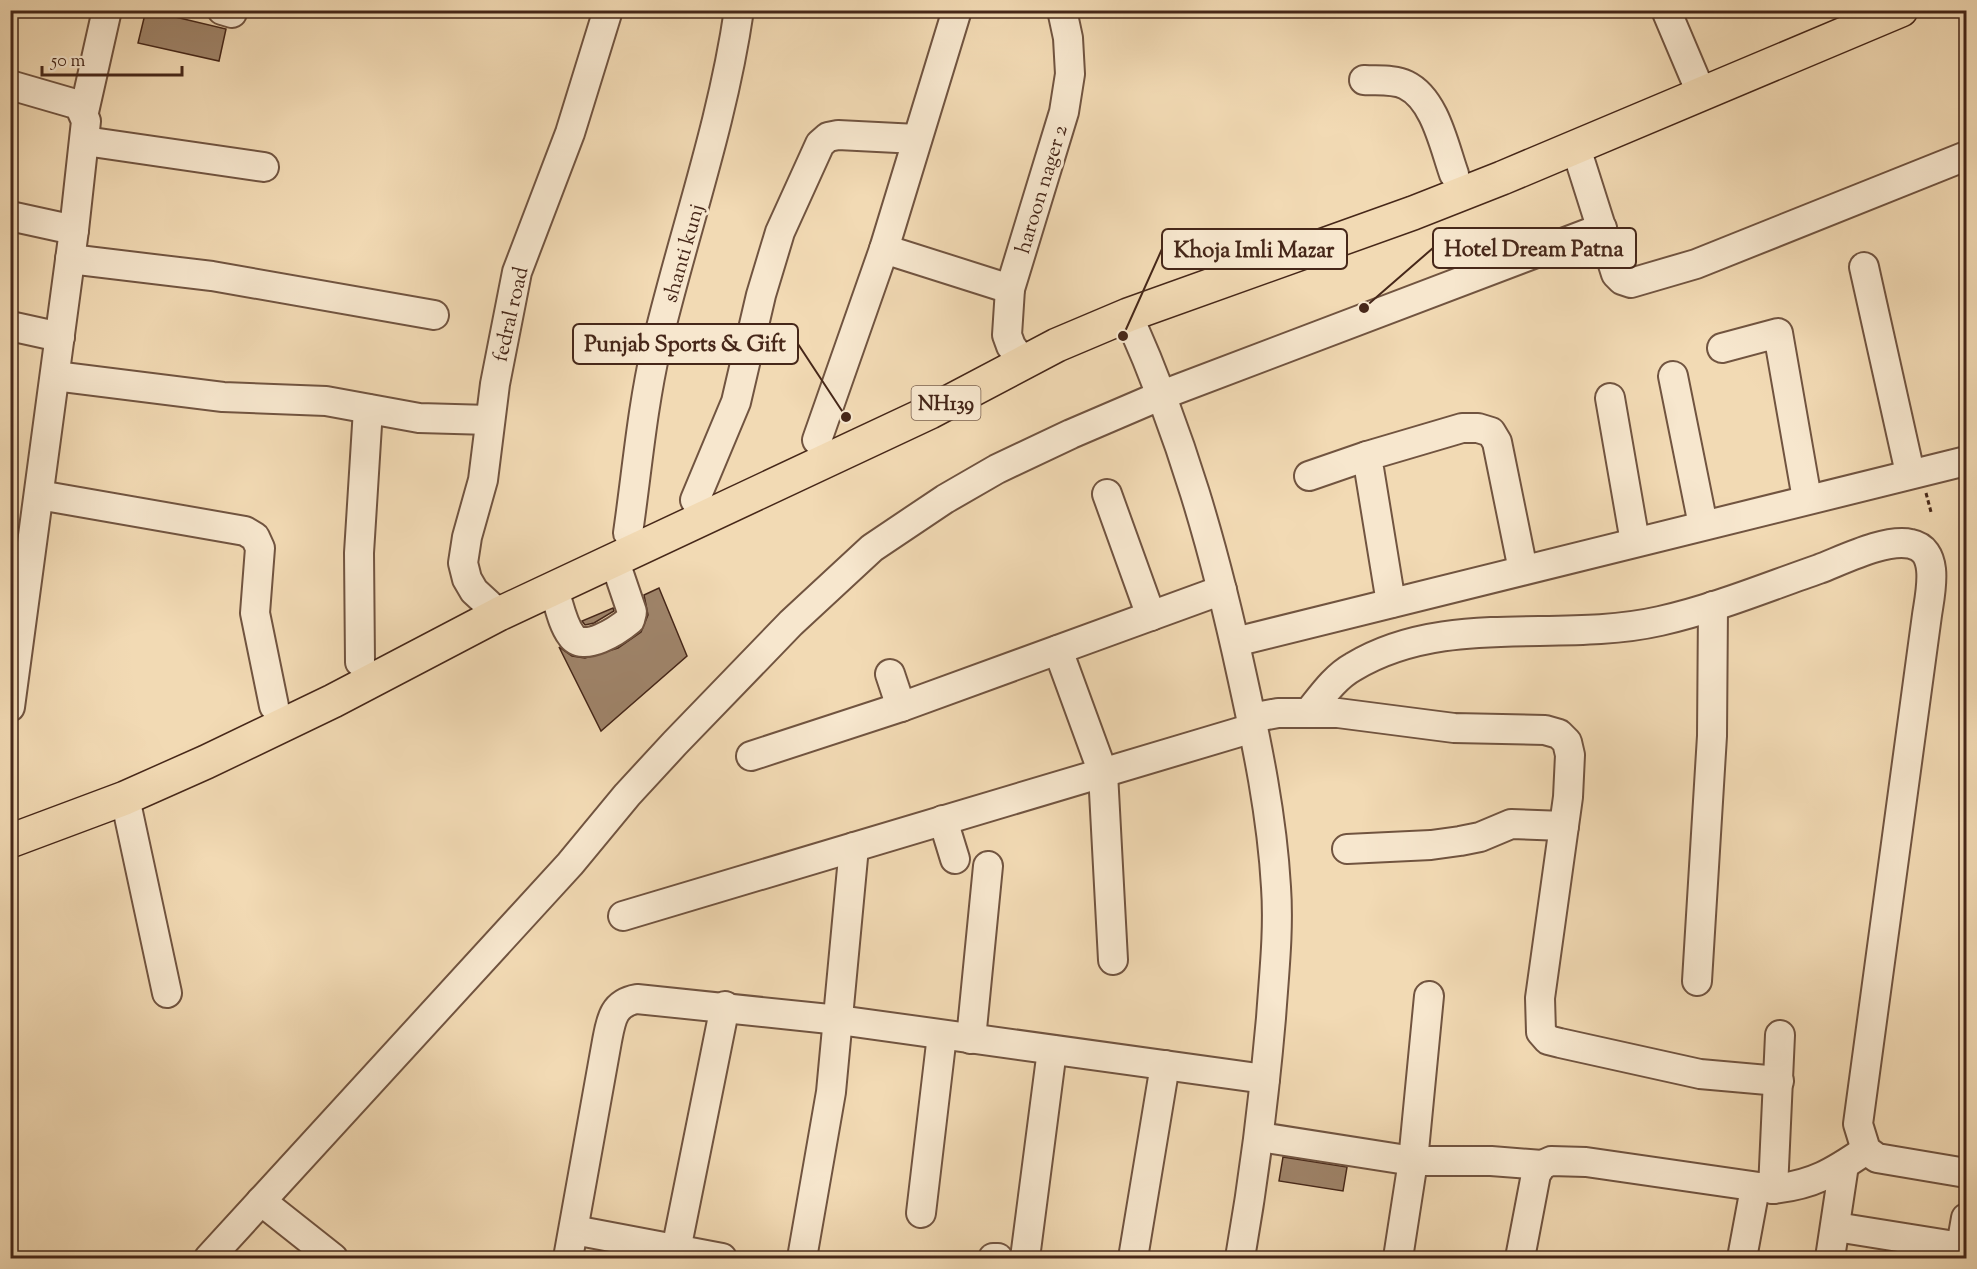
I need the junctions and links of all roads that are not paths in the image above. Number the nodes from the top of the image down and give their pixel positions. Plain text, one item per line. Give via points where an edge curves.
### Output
1 (107, 10) edge
2 (608, 10) edge
3 (740, 10) edge
4 (957, 10) edge
5 (1062, 10) edge
6 (1666, 10) edge
7 (1847, 10) edge
8 (1901, 10) edge
9 (1364, 80) dead end
10 (10, 85) edge
11 (1698, 86) junction
12 (84, 112) junction
13 (917, 139) junction
14 (85, 141) junction
15 (1576, 148) junction
16 (1966, 156) edge
17 (264, 167) dead end
18 (1454, 174) junction
19 (10, 216) edge
20 (1602, 228) junction
21 (74, 230) junction
22 (884, 249) junction
23 (70, 259) junction
24 (1864, 267) dead end
25 (1010, 289) junction
26 (434, 315) dead end
27 (1128, 315) junction
28 (10, 326) edge
29 (60, 337) junction
30 (1722, 348) dead end
31 (1017, 354) junction
32 (55, 376) junction
33 (1673, 376) dead end
34 (1162, 395) junction
35 (1610, 398) dead end
36 (368, 409) junction
37 (490, 420) junction
38 (817, 441) junction
39 (1366, 456) junction
40 (1966, 461) edge
41 (1910, 473) junction
42 (1309, 476) dead end
43 (1107, 494) dead end
44 (39, 495) junction
45 (1807, 499) junction
46 (695, 500) junction
47 (1703, 525) junction
48 (628, 533) junction
49 (1635, 542) junction
50 (615, 562) junction
51 (1523, 570) junction
52 (554, 590) junction
53 (1222, 590) junction
54 (1395, 603) junction
55 (1713, 606) junction
56 (491, 607) junction
57 (1151, 616) junction
58 (1235, 642) junction
59 (1411, 643) junction
60 (1058, 650) junction
61 (360, 662) junction
62 (890, 674) dead end
63 (274, 706) junction
64 (10, 707) edge
65 (900, 707) junction
66 (1309, 712) junction
67 (1252, 723) junction
68 (752, 756) dead end
69 (1102, 773) junction
70 (125, 798) junction
71 (10, 820) edge
72 (943, 820) junction
73 (1564, 826) junction
74 (10, 841) edge
75 (854, 847) junction
76 (1347, 849) dead end
77 (955, 859) dead end
78 (988, 866) dead end
79 (623, 916) dead end
80 (1113, 960) dead end
81 (1697, 981) dead end
82 (167, 993) dead end
83 (1429, 996) dead end
84 (725, 1006) junction
85 (839, 1020) junction
86 (942, 1035) junction
87 (1780, 1035) dead end
88 (971, 1039) junction
89 (1052, 1050) junction
90 (1165, 1065) junction
91 (1265, 1079) junction
92 (1779, 1081) junction
93 (1260, 1137) junction
94 (1855, 1158) junction
95 (1413, 1161) junction
96 (1542, 1165) junction
97 (1966, 1173) edge
98 (1764, 1188) junction
99 (261, 1201) junction
100 (921, 1213) dead end
101 (1966, 1218) edge
102 (1836, 1227) junction
103 (574, 1230) junction
104 (676, 1250) junction
105 (1960, 1253) edge
106 (209, 1258) edge
107 (333, 1258) edge
108 (568, 1258) edge
109 (722, 1258) edge
110 (802, 1258) edge
111 (993, 1258) edge
112 (998, 1258) edge
113 (1025, 1258) edge
114 (1133, 1258) edge
115 (1240, 1258) edge
116 (1398, 1258) edge
117 (1520, 1258) edge
118 (1742, 1258) edge
119 (1830, 1258) edge

1 - 12 street
2 - 37 street, fedral road via 570,133 517,272
3 - 48 street, shanti kunj via 720,118 657,348
4 - 13 street
5 - 25 street, haroon nager 2 via 1070,74 1064,112
6 - 11 street
7 - 11 highway, NH139
8 - 11 highway, NH139
9 - 18 street via 1406,84 1420,95 1429,108
10 - 12 street via 69,101
11 - 15 highway, NH139
11 - 18 highway, NH139
12 - 14 street
13 - 22 street
13 - 46 street via 838,135 820,144 780,232 736,402
14 - 17 street
14 - 21 street
15 - 20 street
15 - 27 highway, NH139 via 1413,213
16 - 20 street via 1696,264 1643,281 1631,283 1616,274
18 - 31 highway, NH139 via 1120,296 1048,326
19 - 21 street
20 - 34 street
21 - 23 street
22 - 25 street
22 - 38 street
23 - 26 street via 212,276
23 - 29 street
24 - 41 street
25 - 31 street, haroon nager 2 via 1007,334
27 - 31 highway, NH139 via 1057,345
27 - 34 street
28 - 29 street
29 - 32 street
30 - 45 street via 1778,333
31 - 38 highway, NH139
31 - 50 highway, NH139 via 930,412
32 - 36 street via 194,394 299,399
32 - 44 street
33 - 47 street
34 - 53 street via 1203,515
34 - 99 street via 998,469 890,536 833,582 627,795 570,864
35 - 49 street
36 - 37 street via 419,417
36 - 61 street via 359,553
37 - 56 street, fedral road via 483,480 466,537 464,563 467,579
38 - 46 highway, NH139
39 - 42 street
39 - 51 street via 1462,428 1491,432 1497,442
39 - 54 street
40 - 41 street
41 - 45 street
43 - 57 street
44 - 63 street via 245,531 255,537 260,548 255,613
44 - 64 street
45 - 47 street
46 - 48 highway, NH139
47 - 49 street
48 - 56 highway, NH139
49 - 51 street
50 - 52 highway, NH139
50 - 52 street via 632,612 630,620 592,642 572,637
51 - 54 street
52 - 56 highway, NH139
53 - 57 street
53 - 58 street
54 - 58 street
54 - 59 street
55 - 59 street via 1659,622 1617,628 1479,632
55 - 81 street via 1711,769
55 - 94 street via 1893,544 1910,543 1922,548 1930,560 1927,615
56 - 61 highway, NH139
56 - 70 highway, NH139 via 323,706
57 - 60 street
58 - 67 street
59 - 66 street via 1352,667
60 - 65 street
60 - 69 street
61 - 63 highway, NH139
62 - 65 street
63 - 71 highway, NH139 via 127,775
65 - 68 street
66 - 67 street
66 - 73 street via 1454,728 1545,730 1559,734 1567,742 1570,755
67 - 69 street
67 - 91 street via 1276,887 1276,943
69 - 72 street
69 - 80 street
70 - 74 highway, NH139
70 - 82 street
72 - 75 street
72 - 77 street
73 - 76 street via 1511,824 1480,837 1441,844
73 - 92 street via 1540,998 1541,1032 1548,1040 1700,1074
75 - 79 street
75 - 85 street
78 - 88 street
83 - 95 street
84 - 85 street
84 - 103 street via 637,999 624,1001 615,1009
84 - 104 street
85 - 86 street
85 - 110 street via 826,1124
86 - 88 street
86 - 100 street
87 - 92 street
88 - 89 street
89 - 90 street
89 - 113 street
90 - 91 street
90 - 114 street
91 - 93 street
92 - 98 street
93 - 95 street
93 - 115 street
94 - 97 street
94 - 98 street via 1826,1177 1797,1187
94 - 102 street
95 - 96 street
95 - 116 street
96 - 98 street via 1551,1161 1586,1162
96 - 117 street via 1536,1174
98 - 118 street
99 - 106 street
99 - 107 street
101 - 105 street
102 - 105 street
102 - 119 street
103 - 104 street
103 - 108 street
104 - 109 street
111 - 112 street

